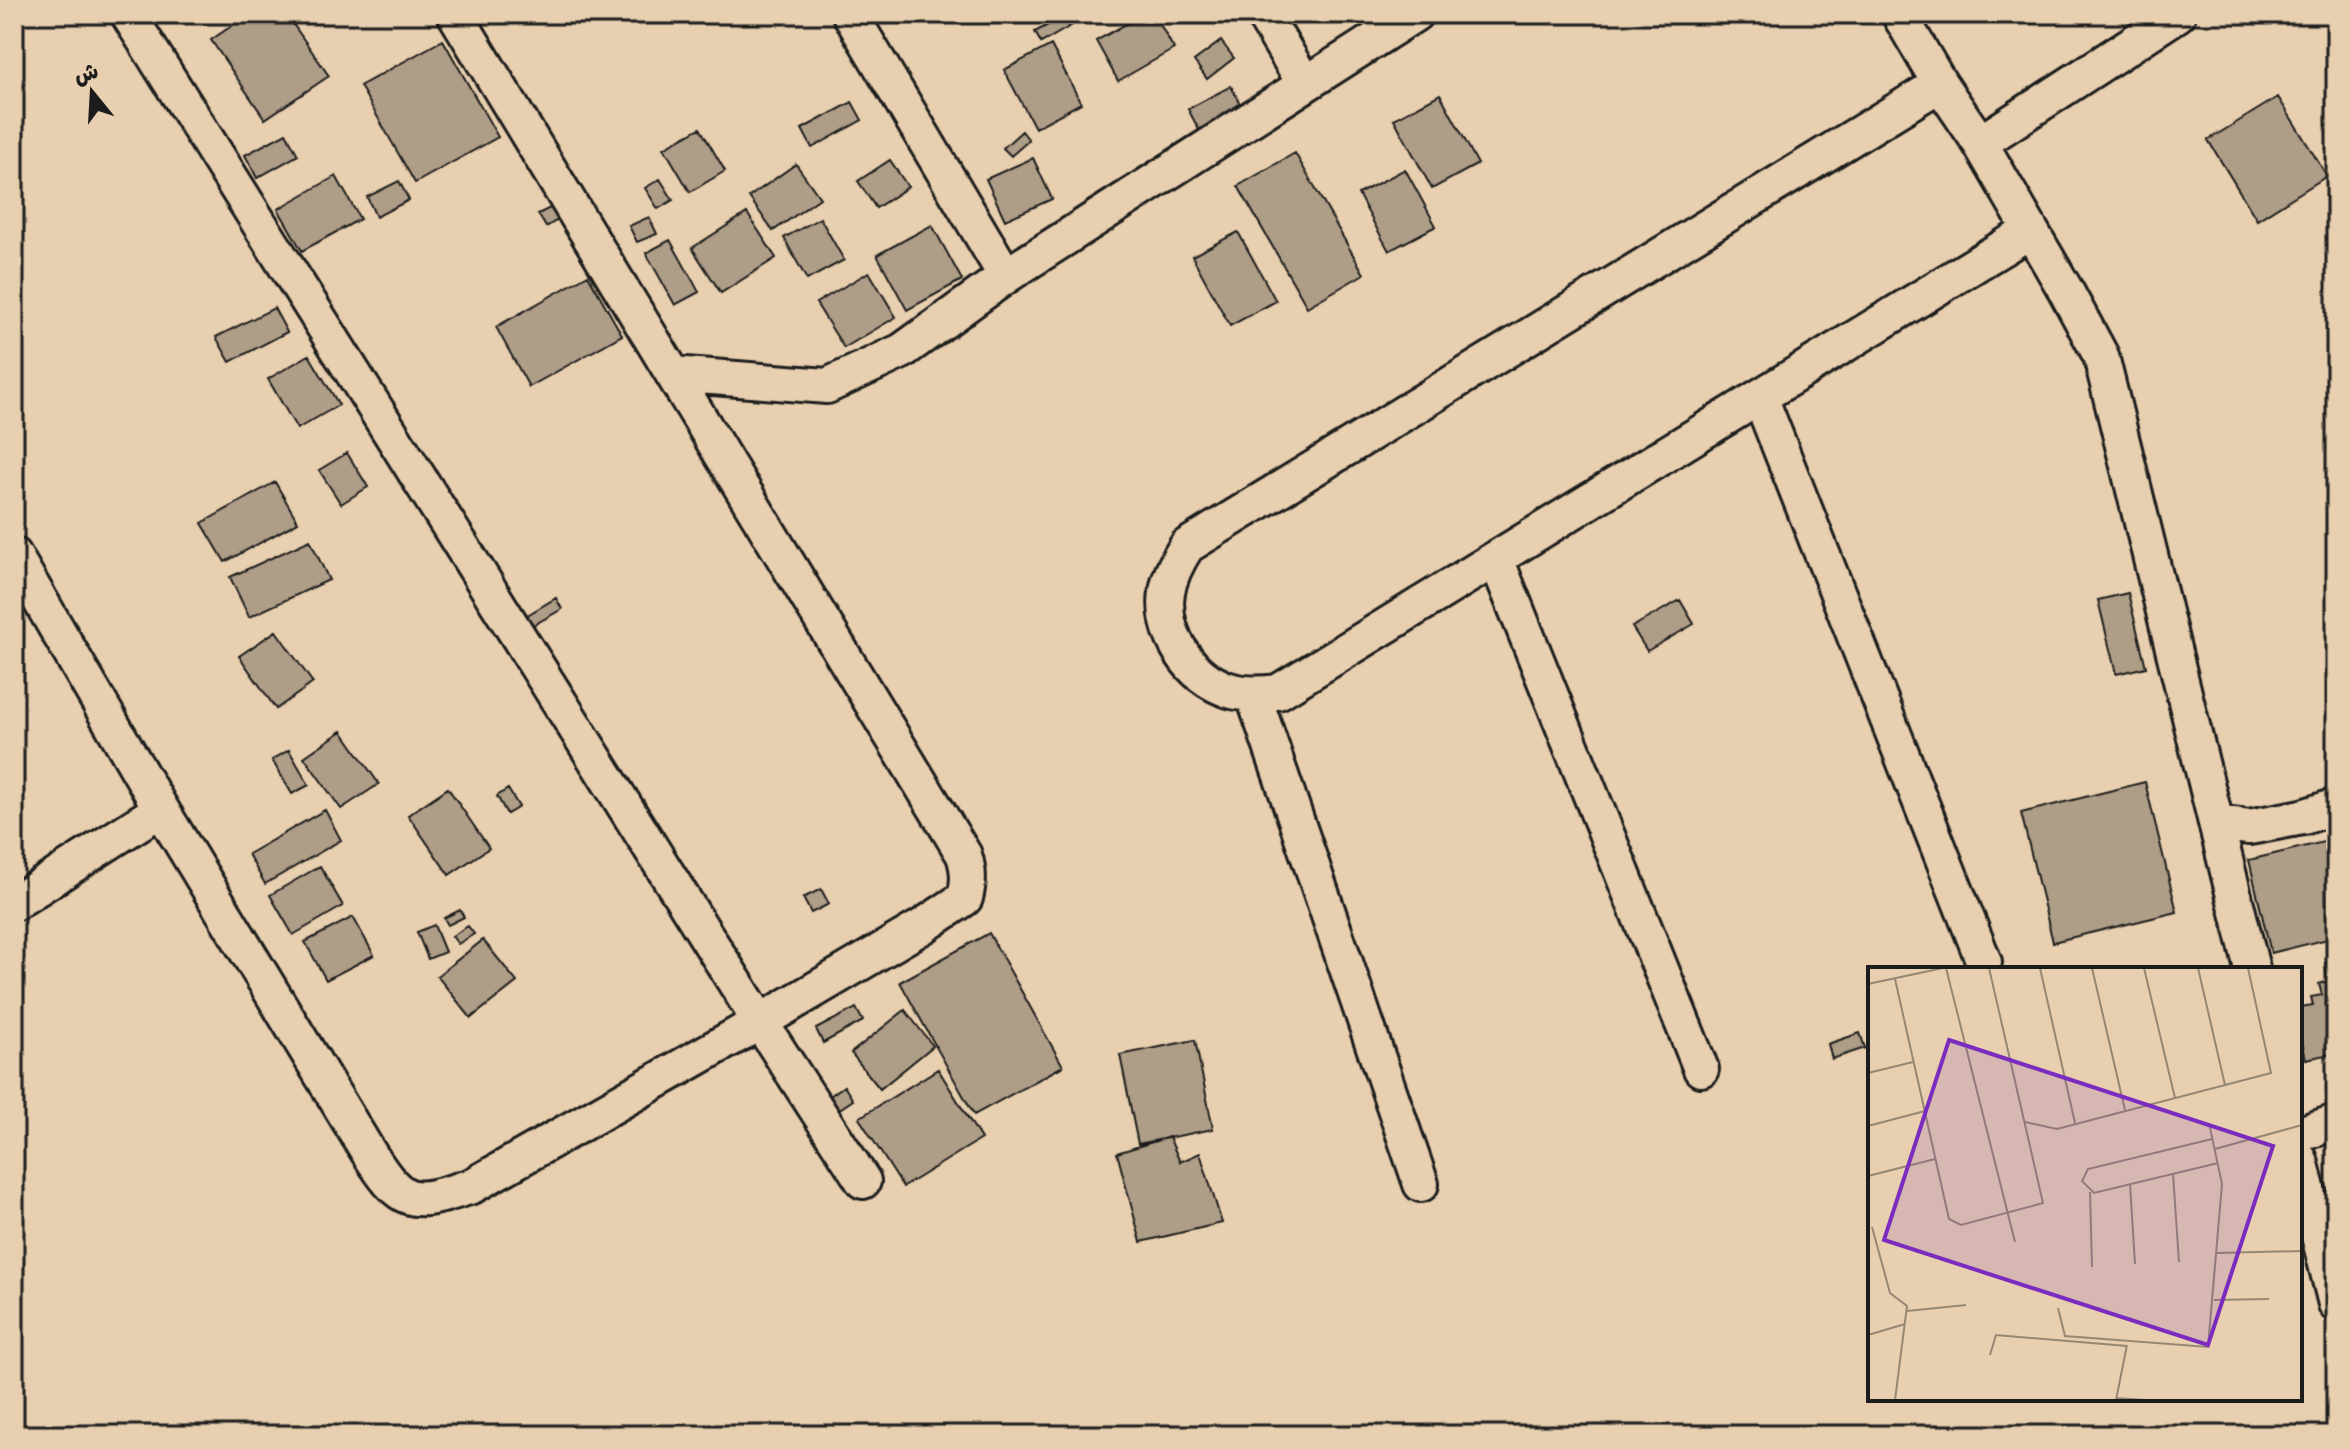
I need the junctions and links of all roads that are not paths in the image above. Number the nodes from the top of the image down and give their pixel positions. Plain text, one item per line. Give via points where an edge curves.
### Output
1 (128, 14) edge
2 (455, 14) edge
3 (850, 14) edge
4 (1263, 14) edge
5 (1415, 14) edge
6 (1899, 14) edge
7 (2178, 14) edge
8 (1305, 84) junction
9 (1940, 84) junction
10 (1980, 143) junction
11 (2030, 231) junction
12 (1006, 276) junction
13 (673, 374) junction
14 (1760, 397) junction
15 (14, 555) edge
16 (1496, 559) junction
17 (1253, 694) junction
18 (2336, 806) edge
19 (161, 809) junction
20 (2216, 823) junction
21 (14, 903) edge
22 (1984, 962) dead end
23 (2252, 967) edge
24 (760, 1022) junction
25 (1701, 1069) dead end
26 (2336, 1122) edge
27 (2302, 1133) edge
28 (2302, 1168) edge
29 (863, 1181) dead end
30 (1421, 1184) dead end
31 (2336, 1304) edge

1 - 24 street
2 - 13 street
3 - 12 street
4 - 8 street
5 - 8 street
6 - 9 street
7 - 10 street
8 - 12 street
9 - 10 street
9 - 17 street via 1187,546 1167,592 1174,640 1206,679
10 - 11 street
11 - 14 street
11 - 20 street via 2101,356
12 - 13 street via 902,351 827,386
13 - 24 street via 968,869 965,898
14 - 16 street
14 - 22 street
15 - 19 street
16 - 17 street via 1278,692
16 - 25 street
17 - 30 street
18 - 20 street via 2249,827
19 - 21 street
19 - 24 street via 379,1169 410,1199 430,1199 472,1186
20 - 23 street
24 - 29 street
26 - 27 street
28 - 31 street

